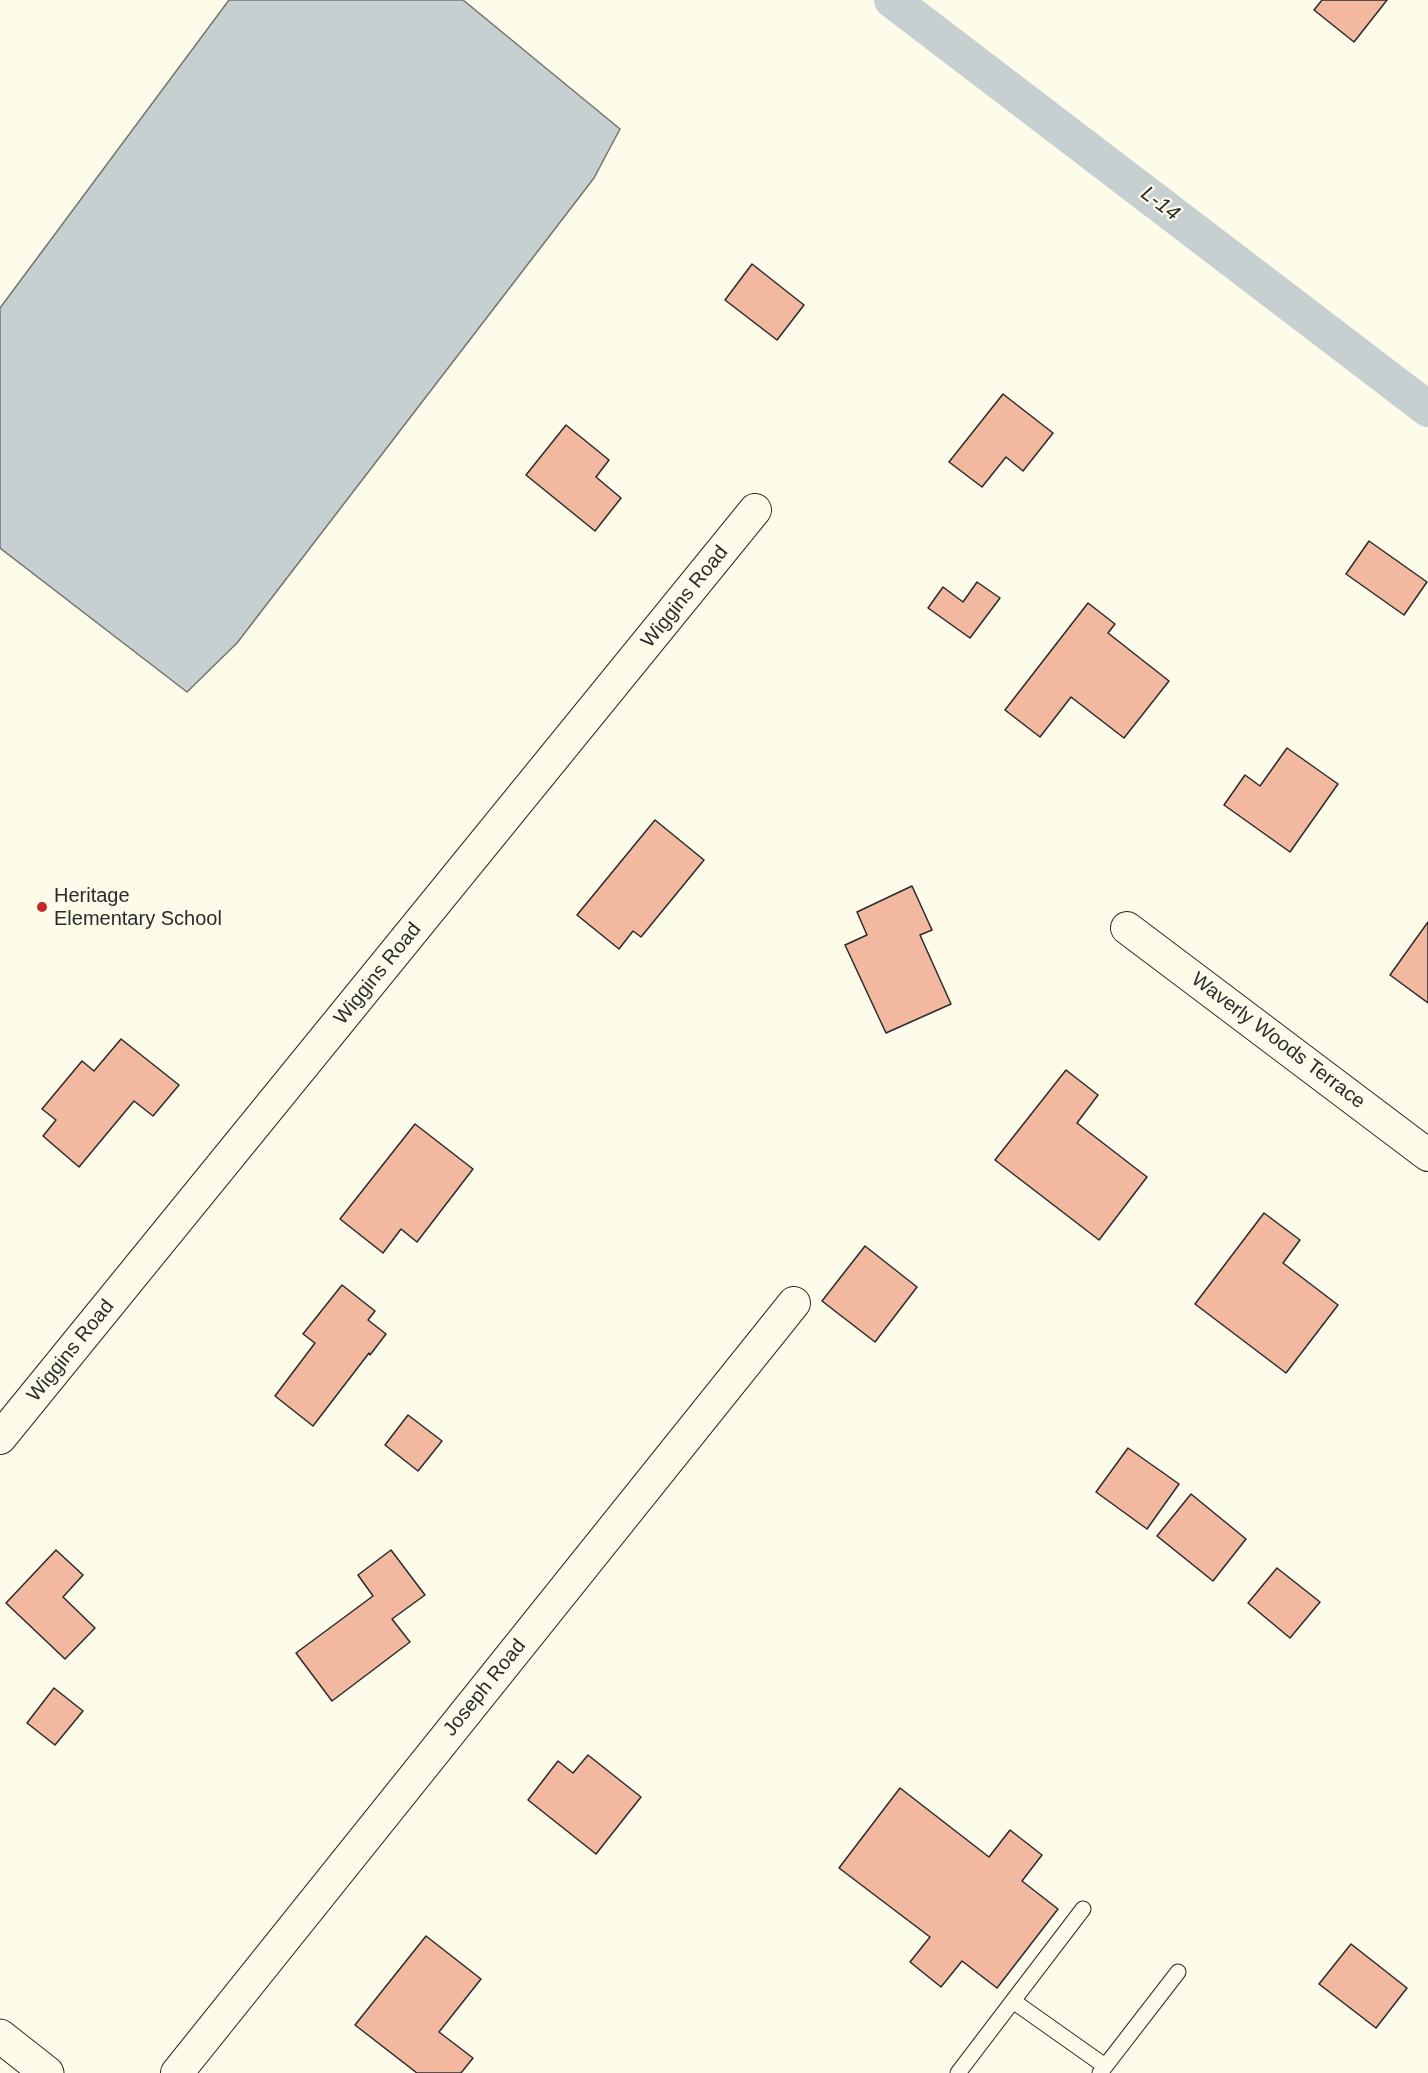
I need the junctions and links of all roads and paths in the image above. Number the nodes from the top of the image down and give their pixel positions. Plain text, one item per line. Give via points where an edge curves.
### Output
1 (755, 510) dead end
2 (1127, 928) dead end
3 (1428, 1155) edge
4 (794, 1303) dead end
5 (0, 1438) edge
6 (1083, 1909) dead end
7 (1178, 1972) dead end
8 (1013, 2001) junction
9 (0, 2036) edge
10 (1103, 2069) edge
11 (47, 2073) edge
12 (177, 2073) edge
13 (958, 2073) edge

1 - 5 street, Wiggins Road
2 - 3 street, Waverly Woods Terrace
4 - 12 street, Joseph Road
6 - 8 lane
7 - 10 lane
8 - 10 lane
8 - 13 lane
9 - 11 street

